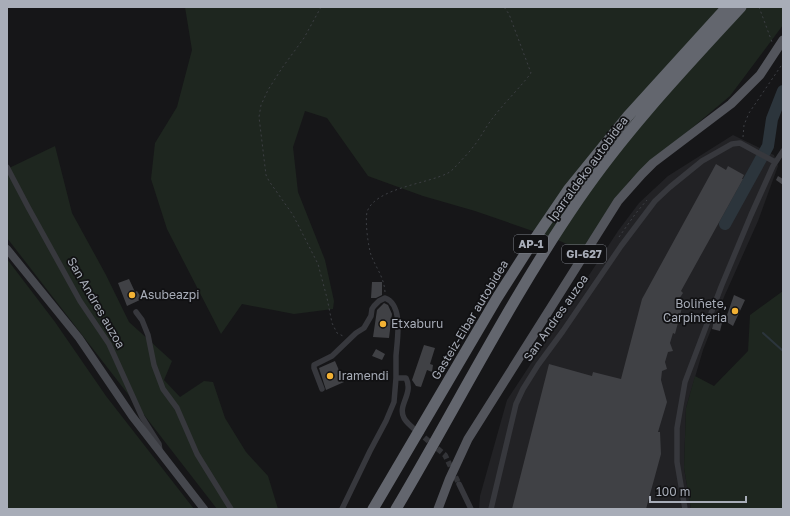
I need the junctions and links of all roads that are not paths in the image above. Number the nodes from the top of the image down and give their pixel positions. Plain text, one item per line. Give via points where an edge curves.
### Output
1 (727, 7) edge
2 (741, 7) edge
3 (783, 40) edge
4 (783, 151) edge
5 (775, 162) junction
6 (7, 167) edge
7 (7, 249) edge
8 (136, 312) dead end
9 (396, 378) junction
10 (322, 390) dead end
11 (413, 428) tunnel mouth
12 (160, 452) junction
13 (459, 484) tunnel mouth
14 (204, 509) edge
15 (231, 509) edge
16 (342, 509) edge
17 (373, 509) edge
18 (396, 509) edge
19 (438, 509) edge
20 (471, 509) edge
21 (491, 509) edge
22 (685, 509) edge

1 - 17 highway, Gasteiz-Eibar autobidea / AP-1 via 628,116 568,190 497,298
2 - 18 highway, Iparraldeko autobidea / AP-1 via 677,76 579,198 544,252
3 - 19 main road, GI-627 via 756,80 731,104 653,163 618,201 468,439
4 - 5 street
5 - 21 street, San Andres auzoa via 740,143 732,144 691,170 655,201 523,389 516,404
5 - 22 street via 721,287 685,382 678,420 677,462
6 - 12 street, San Andres auzoa via 80,301 109,344 142,417 159,444
7 - 12 street, San Andres auzoa via 79,338 122,402
8 - 15 street via 148,335 154,365 163,389 177,408 197,454
9 - 10 street via 397,315 390,300 385,298 374,306 364,328 332,356 314,365
9 - 11 street via 406,378 409,384 402,412 404,420
9 - 16 street via 394,402
12 - 14 street, San Andres auzoa
13 - 20 street

